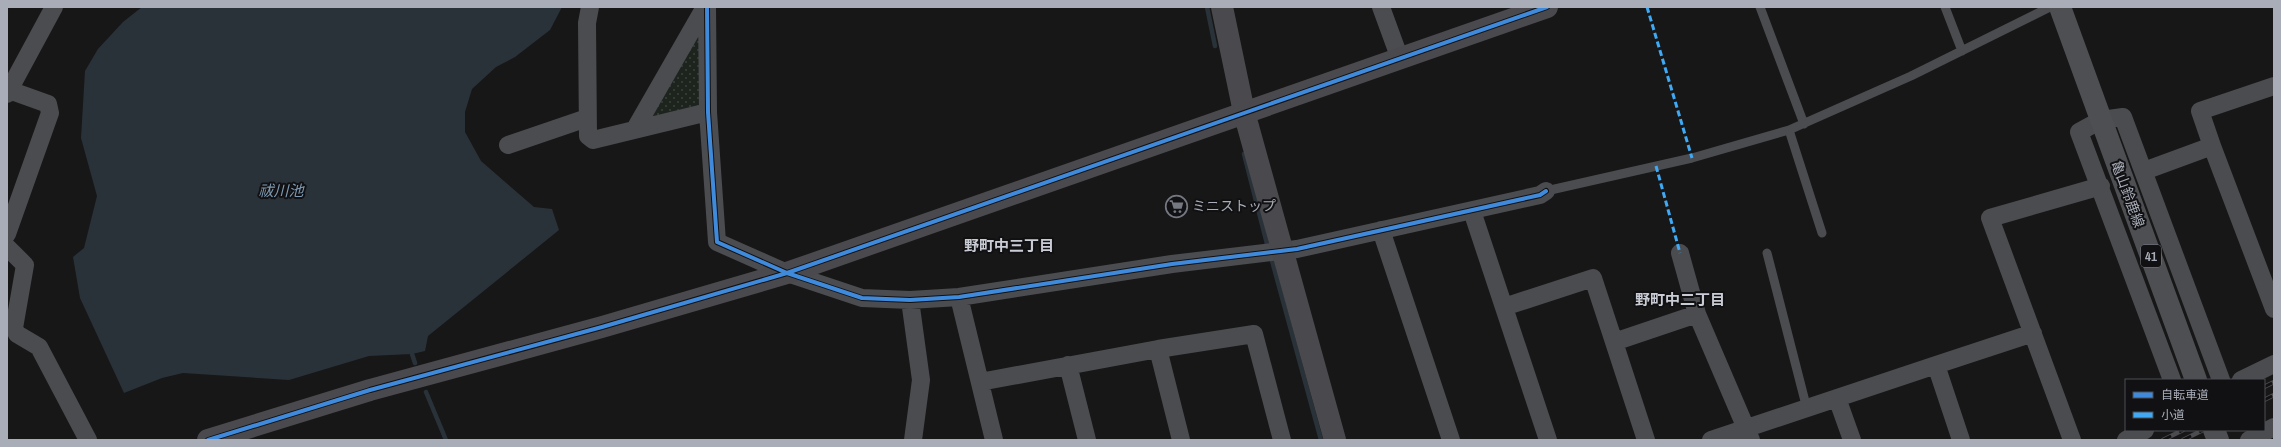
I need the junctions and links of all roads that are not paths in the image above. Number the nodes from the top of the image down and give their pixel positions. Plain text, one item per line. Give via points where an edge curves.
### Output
1 (54, 7) edge
2 (596, 7) edge
3 (706, 7) edge
4 (1222, 7) edge
5 (1381, 7) edge
6 (1547, 7) edge
7 (1760, 7) edge
8 (1945, 7) edge
9 (2050, 7) edge
10 (2060, 7) edge
11 (588, 15) edge
12 (1962, 51) junction
13 (1400, 58) junction
14 (2274, 86) edge
15 (8, 92) edge
16 (708, 112) junction
17 (1244, 112) junction
18 (587, 118) junction
19 (1804, 124) junction
20 (2103, 127) junction
21 (635, 129) junction
22 (1789, 130) junction
23 (508, 145) dead end
24 (2212, 146) junction
25 (2144, 170) junction
26 (2101, 186) junction
27 (1546, 191) joint
28 (1472, 211) junction
29 (1381, 230) junction
30 (1822, 233) dead end
31 (7, 234) edge
32 (7, 247) edge
33 (1273, 252) junction
34 (1680, 253) dead end
35 (1767, 253) dead end
36 (786, 273) junction
37 (959, 297) junction
38 (910, 300) junction
39 (1504, 307) junction
40 (2274, 309) edge
41 (1697, 314) junction
42 (2033, 333) junction
43 (1614, 342) junction
44 (1158, 349) junction
45 (2274, 364) edge
46 (1068, 365) junction
47 (1936, 365) junction
48 (2172, 379) edge
49 (2196, 379) edge
50 (2221, 379) edge
51 (2243, 379) edge
52 (980, 382) junction
53 (1837, 398) junction
54 (1808, 409) junction
55 (2274, 427) edge
56 (2143, 431) edge
57 (1748, 434) edge
58 (88, 440) edge
59 (208, 440) edge
60 (913, 440) edge
61 (994, 440) edge
62 (1087, 440) edge
63 (1181, 440) edge
64 (1282, 440) edge
65 (1335, 440) edge
66 (1451, 440) edge
67 (1548, 440) edge
68 (1646, 440) edge
69 (1710, 440) edge
70 (1852, 440) edge
71 (1961, 440) edge
72 (2072, 440) edge
73 (2126, 440) edge
74 (2249, 440) edge

1 - 15 street
2 - 11 street
3 - 16 street
3 - 21 street
4 - 17 street
5 - 13 street
6 - 13 street
7 - 19 lane
8 - 12 lane
9 - 12 lane
10 - 20 main road, 亀山鈴鹿線 / 41
11 - 18 street
12 - 19 lane
13 - 17 street
14 - 24 street via 2200,111
15 - 31 street via 48,104 50,113
16 - 21 street
16 - 36 street via 717,242
17 - 33 street
17 - 36 street
18 - 21 street via 588,136 593,140
18 - 23 street
19 - 22 lane
20 - 25 street via 2123,117
20 - 26 street via 2079,132
20 - 49 main road, 亀山鈴鹿線 / 41
22 - 27 lane via 1692,158
22 - 30 lane
24 - 25 street
24 - 40 street
25 - 50 street
26 - 42 street via 1990,218
26 - 48 street
27 - 28 street via 1540,196
28 - 29 street
28 - 39 street
29 - 33 street
29 - 66 street
32 - 58 street via 25,265 14,328 17,334 39,347
33 - 37 street via 1172,264
33 - 65 street
34 - 41 street
35 - 54 lane
36 - 38 street via 862,298
36 - 59 street via 602,327 370,390
37 - 38 street
37 - 52 street
38 - 60 street via 921,380
39 - 43 street via 1593,278
39 - 67 street
41 - 43 street
41 - 57 street
42 - 47 street
42 - 72 street
43 - 68 street
44 - 46 street
44 - 63 street
44 - 64 street via 1254,334
45 - 51 street
46 - 52 street
46 - 62 street
47 - 53 street
47 - 71 street
52 - 61 street
53 - 54 street
53 - 70 street
54 - 57 street
55 - 74 street
56 - 73 street
57 - 69 street

